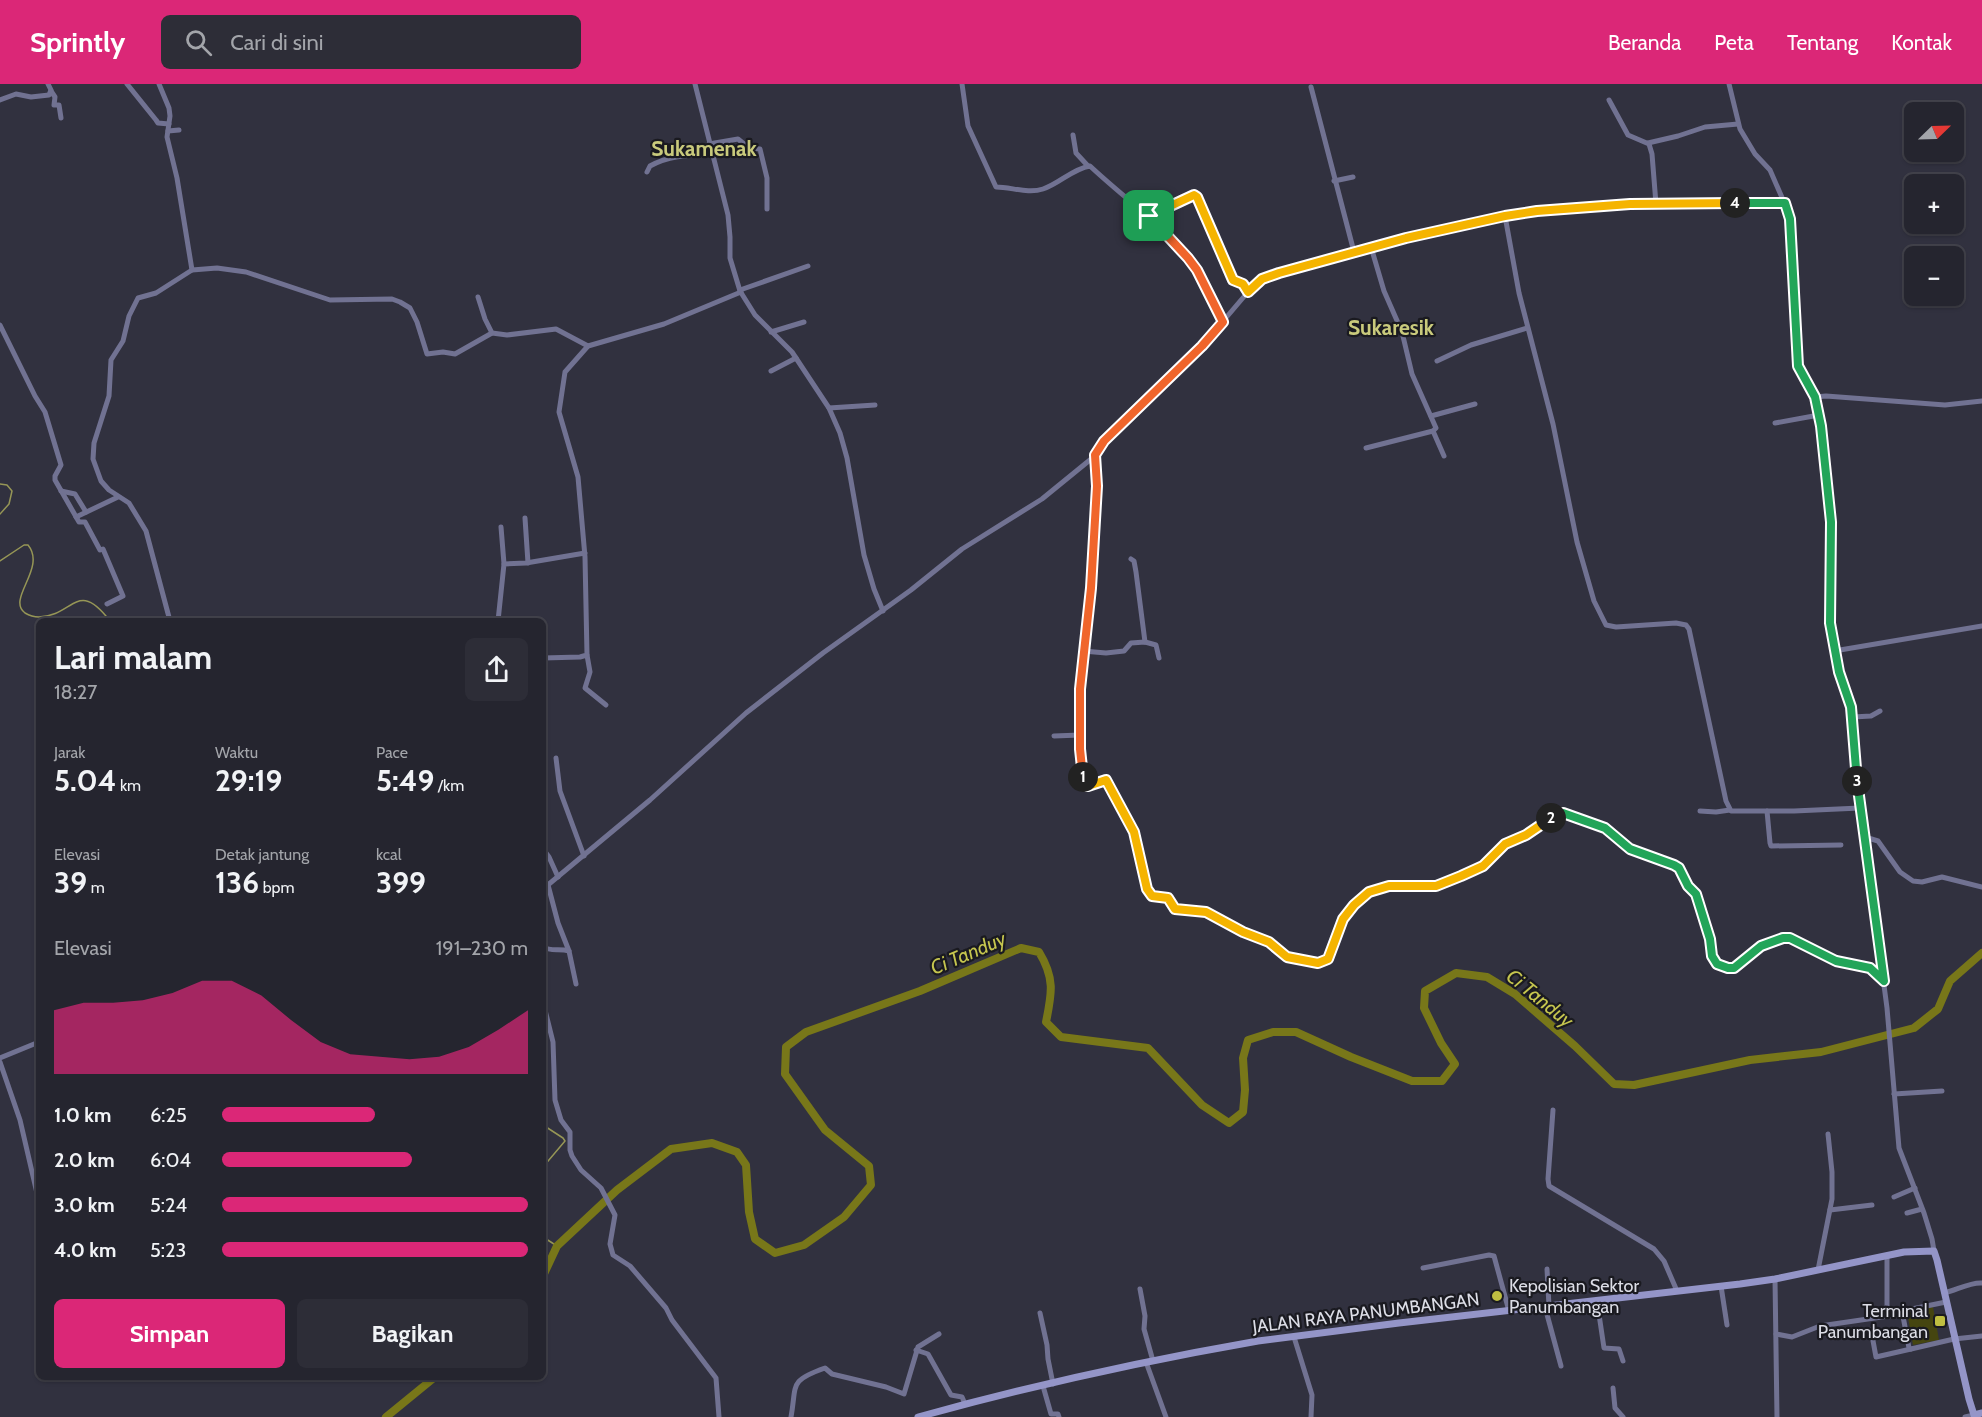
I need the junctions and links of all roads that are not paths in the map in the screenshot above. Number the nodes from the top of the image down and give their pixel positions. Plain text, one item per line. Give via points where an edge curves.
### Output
1 (48, 84) edge
2 (127, 84) edge
3 (159, 84) edge
4 (695, 84) edge
5 (962, 84) edge
6 (1729, 84) edge
7 (1311, 87) dead end
8 (51, 91) junction
9 (0, 100) edge
10 (1609, 100) dead end
11 (61, 118) dead end
12 (1738, 124) junction
13 (169, 127) junction
14 (179, 130) dead end
15 (1073, 135) dead end
16 (1648, 143) junction
17 (710, 144) junction
18 (712, 154) junction
19 (1088, 166) junction
20 (647, 172) dead end
21 (1353, 177) dead end
22 (1334, 181) junction
23 (1785, 203) junction
24 (1656, 204) junction
25 (767, 209) dead end
26 (1149, 216) junction
27 (1505, 216) junction
28 (1371, 247) junction
29 (1354, 252) junction
30 (808, 266) dead end
31 (192, 270) junction
32 (740, 291) junction
33 (1248, 292) junction
34 (478, 297) dead end
35 (804, 322) dead end
36 (1223, 322) junction
37 (0, 325) edge
38 (1527, 328) junction
39 (771, 332) junction
40 (492, 333) junction
41 (588, 346) junction
42 (796, 358) junction
43 (1437, 362) dead end
44 (771, 371) dead end
45 (1815, 397) junction
46 (1982, 401) edge
47 (1475, 404) dead end
48 (875, 405) dead end
49 (829, 408) junction
50 (1819, 415) junction
51 (1431, 416) junction
52 (1775, 423) dead end
53 (1433, 431) junction
54 (1366, 448) dead end
55 (1095, 455) junction
56 (1444, 456) dead end
57 (61, 491) junction
58 (118, 497) junction
59 (86, 512) junction
60 (76, 517) junction
61 (525, 518) dead end
62 (501, 527) dead end
63 (585, 553) junction
64 (1131, 559) dead end
65 (528, 563) junction
66 (504, 564) junction
67 (107, 604) dead end
68 (883, 611) junction
69 (169, 618) edge
70 (498, 618) edge
71 (1982, 626) edge
72 (1145, 642) junction
73 (1083, 651) junction
74 (1834, 651) junction
75 (587, 655) junction
76 (546, 658) edge
77 (1159, 658) dead end
78 (606, 705) dead end
79 (1880, 711) dead end
80 (1853, 717) junction
81 (1080, 735) junction
82 (1054, 736) dead end
83 (556, 758) dead end
84 (1860, 808) junction
85 (1730, 810) junction
86 (1700, 811) dead end
87 (1767, 811) junction
88 (1864, 837) junction
89 (1841, 845) dead end
90 (546, 853) edge
91 (584, 856) junction
92 (558, 878) junction
93 (546, 887) edge
94 (1982, 887) edge
95 (546, 948) edge
96 (569, 951) junction
97 (1884, 981) junction
98 (576, 984) dead end
99 (546, 1014) edge
100 (36, 1043) edge
101 (0, 1060) edge
102 (1942, 1091) dead end
103 (1894, 1094) junction
104 (1553, 1110) dead end
105 (1828, 1134) dead end
106 (1915, 1188) junction
107 (36, 1189) edge
108 (1894, 1197) dead end
109 (1872, 1205) dead end
110 (1922, 1209) junction
111 (1830, 1210) junction
112 (1907, 1214) dead end
113 (1934, 1251) junction
114 (1887, 1256) junction
115 (1423, 1268) dead end
116 (1547, 1269) dead end
117 (1818, 1270) junction
118 (1775, 1280) junction
119 (1982, 1283) edge
120 (1721, 1286) junction
121 (1140, 1289) dead end
122 (1677, 1291) junction
123 (1944, 1293) junction
124 (1597, 1301) junction
125 (1946, 1302) junction
126 (1547, 1307) junction
127 (1509, 1311) junction
128 (1040, 1313) dead end
129 (1902, 1314) junction
130 (1887, 1316) junction
131 (1727, 1324) dead end
132 (1871, 1330) dead end
133 (939, 1334) dead end
134 (1776, 1334) junction
135 (1294, 1336) junction
136 (1982, 1336) edge
137 (1954, 1339) junction
138 (917, 1349) junction
139 (1911, 1349) junction
140 (1623, 1361) dead end
141 (1150, 1362) junction
142 (1562, 1365) dead end
143 (1053, 1384) junction
144 (1043, 1386) junction
145 (1613, 1388) dead end
146 (965, 1404) junction
147 (1978, 1414) edge
148 (923, 1416) edge
149 (719, 1417) edge
150 (791, 1417) edge
151 (1059, 1417) edge
152 (1166, 1417) edge
153 (1311, 1417) edge
154 (1623, 1417) edge
155 (1777, 1417) edge
156 (1965, 1417) edge

1 - 8 street
2 - 13 street via 158,123
3 - 13 street via 169,108
4 - 17 street
5 - 19 street via 971,136 996,187 1043,189
6 - 12 street
7 - 22 street
8 - 9 street via 48,95 15,94
8 - 11 street
10 - 16 street via 1628,135
12 - 16 street via 1705,127
12 - 23 street via 1755,154 1770,170
13 - 14 street
13 - 31 street via 168,144
15 - 19 street via 1076,153
16 - 24 street
17 - 18 street
17 - 25 street via 738,139 749,148 760,149 767,178
18 - 20 street via 672,158 650,166
18 - 32 street via 730,225 730,258
19 - 26 street
21 - 22 street
22 - 29 street
23 - 24 street
23 - 45 street via 1790,219 1798,366
24 - 27 street
26 - 33 street via 1197,197 1233,280 1243,284
26 - 36 street via 1197,270
27 - 28 street
27 - 38 street
28 - 29 street
28 - 51 street via 1402,332 1412,374
29 - 33 street via 1266,277
30 - 32 street
31 - 40 street via 227,268 246,272 330,300 400,302 416,318 427,354 456,354
31 - 58 street via 156,293 135,301 123,340 111,360 109,396 93,459 100,481
32 - 39 street
32 - 41 street via 663,324
33 - 36 street
34 - 40 street
35 - 39 street
36 - 55 street via 1104,441
37 - 57 street via 45,412 61,465 55,480
38 - 43 street via 1471,345
38 - 85 street via 1553,424 1577,542 1599,611 1609,627 1676,623 1686,625 1691,632
39 - 42 street
40 - 41 street via 556,329
41 - 63 street via 565,372 559,412 578,477
42 - 44 street
42 - 49 street
45 - 46 street via 1945,405
45 - 50 street
47 - 51 street
48 - 49 street
49 - 68 street via 848,458 864,555
50 - 52 street
50 - 74 street via 1831,522 1829,596
51 - 53 street via 1436,428
53 - 54 street
53 - 56 street
55 - 68 street via 1042,499 962,549
55 - 73 street via 1093,553
57 - 59 street via 75,494
57 - 60 street
58 - 59 street
58 - 69 street via 129,503 146,531
59 - 60 street
60 - 67 street via 89,526 100,550 103,549 123,596
61 - 65 street
62 - 66 street
63 - 65 street
63 - 75 street
64 - 72 street
65 - 66 street
66 - 70 street
68 - 91 street via 746,713
71 - 74 street
72 - 73 street via 1131,643 1121,652
72 - 77 street via 1156,645
73 - 81 street
74 - 80 street
75 - 76 street
75 - 78 street via 590,672 585,688
79 - 80 street
80 - 84 street
81 - 82 street
81 - 97 street via 1084,781 1090,786 1106,780 1122,807 1134,832 1149,894 1168,898 1179,910 1213,916 1269,942 1294,960 1318,963 1328,959 1343,919 1374,889 1436,886 1461,876 1483,866 1505,844 1562,813 1605,828 1630,849 1679,868 1696,894 1717,964 1734,968 1761,946 1790,938 1836,961 1870,968
83 - 91 street via 560,791
84 - 87 street
84 - 88 street
85 - 86 street
85 - 87 street
87 - 89 street via 1771,846
88 - 94 street via 1878,841 1900,872 1913,881 1942,877
88 - 97 street
90 - 92 street
91 - 92 street
92 - 93 street
93 - 96 street
95 - 96 street
96 - 98 street
97 - 103 street
99 - 149 street via 553,1042 555,1100 561,1120 570,1132 570,1150 581,1170 601,1188 615,1215 610,1244 613,1255 630,1266 666,1308 716,1378
100 - 101 street
101 - 107 street via 20,1120
102 - 103 street
103 - 106 street via 1901,1155
104 - 122 street via 1549,1186 1654,1249 1664,1261
105 - 111 street
106 - 108 street
106 - 110 street
109 - 111 street
110 - 112 street
110 - 113 street
111 - 117 street
113 - 114 main road, JALAN RAYA PANUMBANGAN
113 - 123 main road
114 - 117 main road, JALAN RAYA PANUMBANGAN
114 - 130 street
115 - 127 street via 1494,1256
116 - 126 street
117 - 118 main road, JALAN RAYA PANUMBANGAN
118 - 120 main road, JALAN RAYA PANUMBANGAN
118 - 134 street
119 - 123 street via 1974,1282
120 - 122 main road, JALAN RAYA PANUMBANGAN
120 - 131 street
121 - 141 street
122 - 124 main road, JALAN RAYA PANUMBANGAN
123 - 125 main road
124 - 126 main road, JALAN RAYA PANUMBANGAN
124 - 140 street via 1604,1347 1619,1349
125 - 129 street via 1905,1309
125 - 137 main road
126 - 127 main road, JALAN RAYA PANUMBANGAN
126 - 142 street
127 - 135 main road, JALAN RAYA PANUMBANGAN
128 - 143 street
129 - 130 street
129 - 139 street
130 - 134 street via 1820,1326 1792,1337
132 - 139 street via 1877,1358
133 - 138 street
134 - 155 street
135 - 141 main road, JALAN RAYA PANUMBANGAN
135 - 153 street via 1312,1395
136 - 137 street
137 - 139 street
137 - 147 main road
138 - 146 street via 928,1354 951,1395 962,1397
138 - 150 street via 904,1394 831,1374 825,1368 800,1380
141 - 143 main road, JALAN RAYA PANUMBANGAN
141 - 152 street
143 - 144 main road, JALAN RAYA PANUMBANGAN
144 - 146 main road, JALAN RAYA PANUMBANGAN
144 - 151 street via 1050,1413
145 - 154 street via 1615,1408
146 - 148 main road, JALAN RAYA PANUMBANGAN
147 - 156 street

